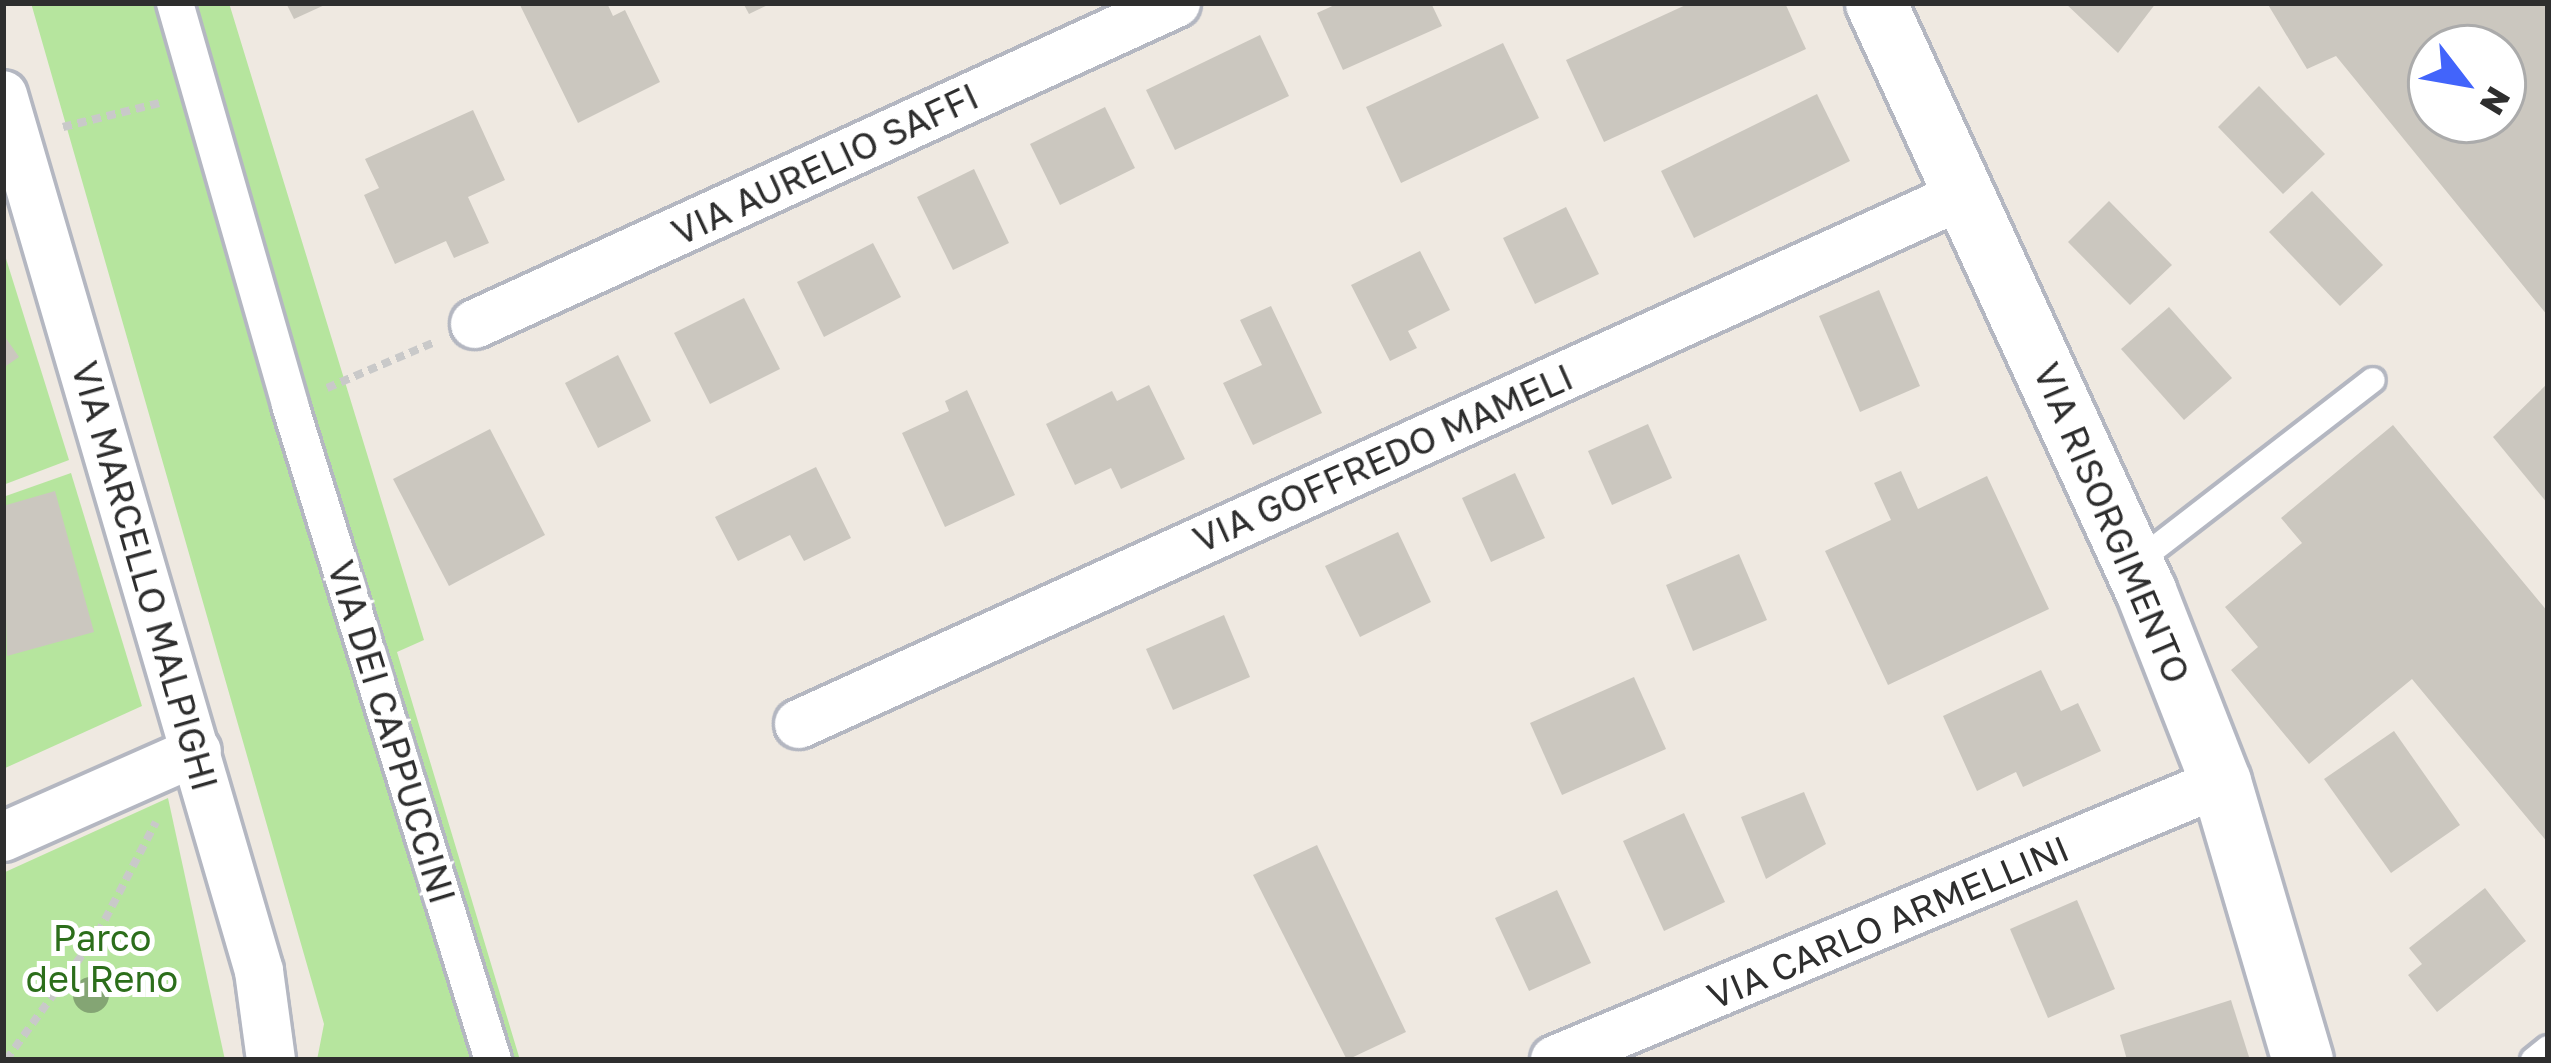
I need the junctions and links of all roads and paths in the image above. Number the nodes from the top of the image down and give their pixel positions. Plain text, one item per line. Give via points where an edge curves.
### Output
1 (176, 3) edge
2 (1176, 3) edge
3 (1876, 3) edge
4 (201, 92) junction
5 (9, 116) edge
6 (1967, 193) junction
7 (475, 324) joint
8 (2373, 380) dead end
9 (290, 405) junction
10 (2134, 565) junction
11 (800, 724) dead end
12 (197, 751) junction
13 (2221, 782) junction
14 (158, 818) dead end
15 (3, 837) edge
16 (2548, 1048) edge
17 (6, 1060) edge
18 (271, 1060) edge
19 (494, 1060) edge
20 (1555, 1060) edge
21 (2303, 1060) edge
22 (2533, 1060) edge

1 - 4 street, VIA DEI CAPPUCCINI
2 - 7 street, VIA AURELIO SAFFI
3 - 6 street, VIA RISORGIMENTO
4 - 5 path
4 - 9 street, VIA DEI CAPPUCCINI
5 - 12 street, VIA MARCELLO MALPIGHI
6 - 10 street, VIA RISORGIMENTO
6 - 11 street, VIA GOFFREDO MAMELI
7 - 9 path
8 - 10 lane
9 - 19 street, VIA DEI CAPPUCCINI
10 - 13 street, VIA RISORGIMENTO
12 - 15 street
12 - 18 street, VIA MARCELLO MALPIGHI via 269,1006
13 - 20 street, VIA CARLO ARMELLINI
13 - 21 street, VIA RISORGIMENTO
14 - 17 path via 98,932
16 - 22 lane

